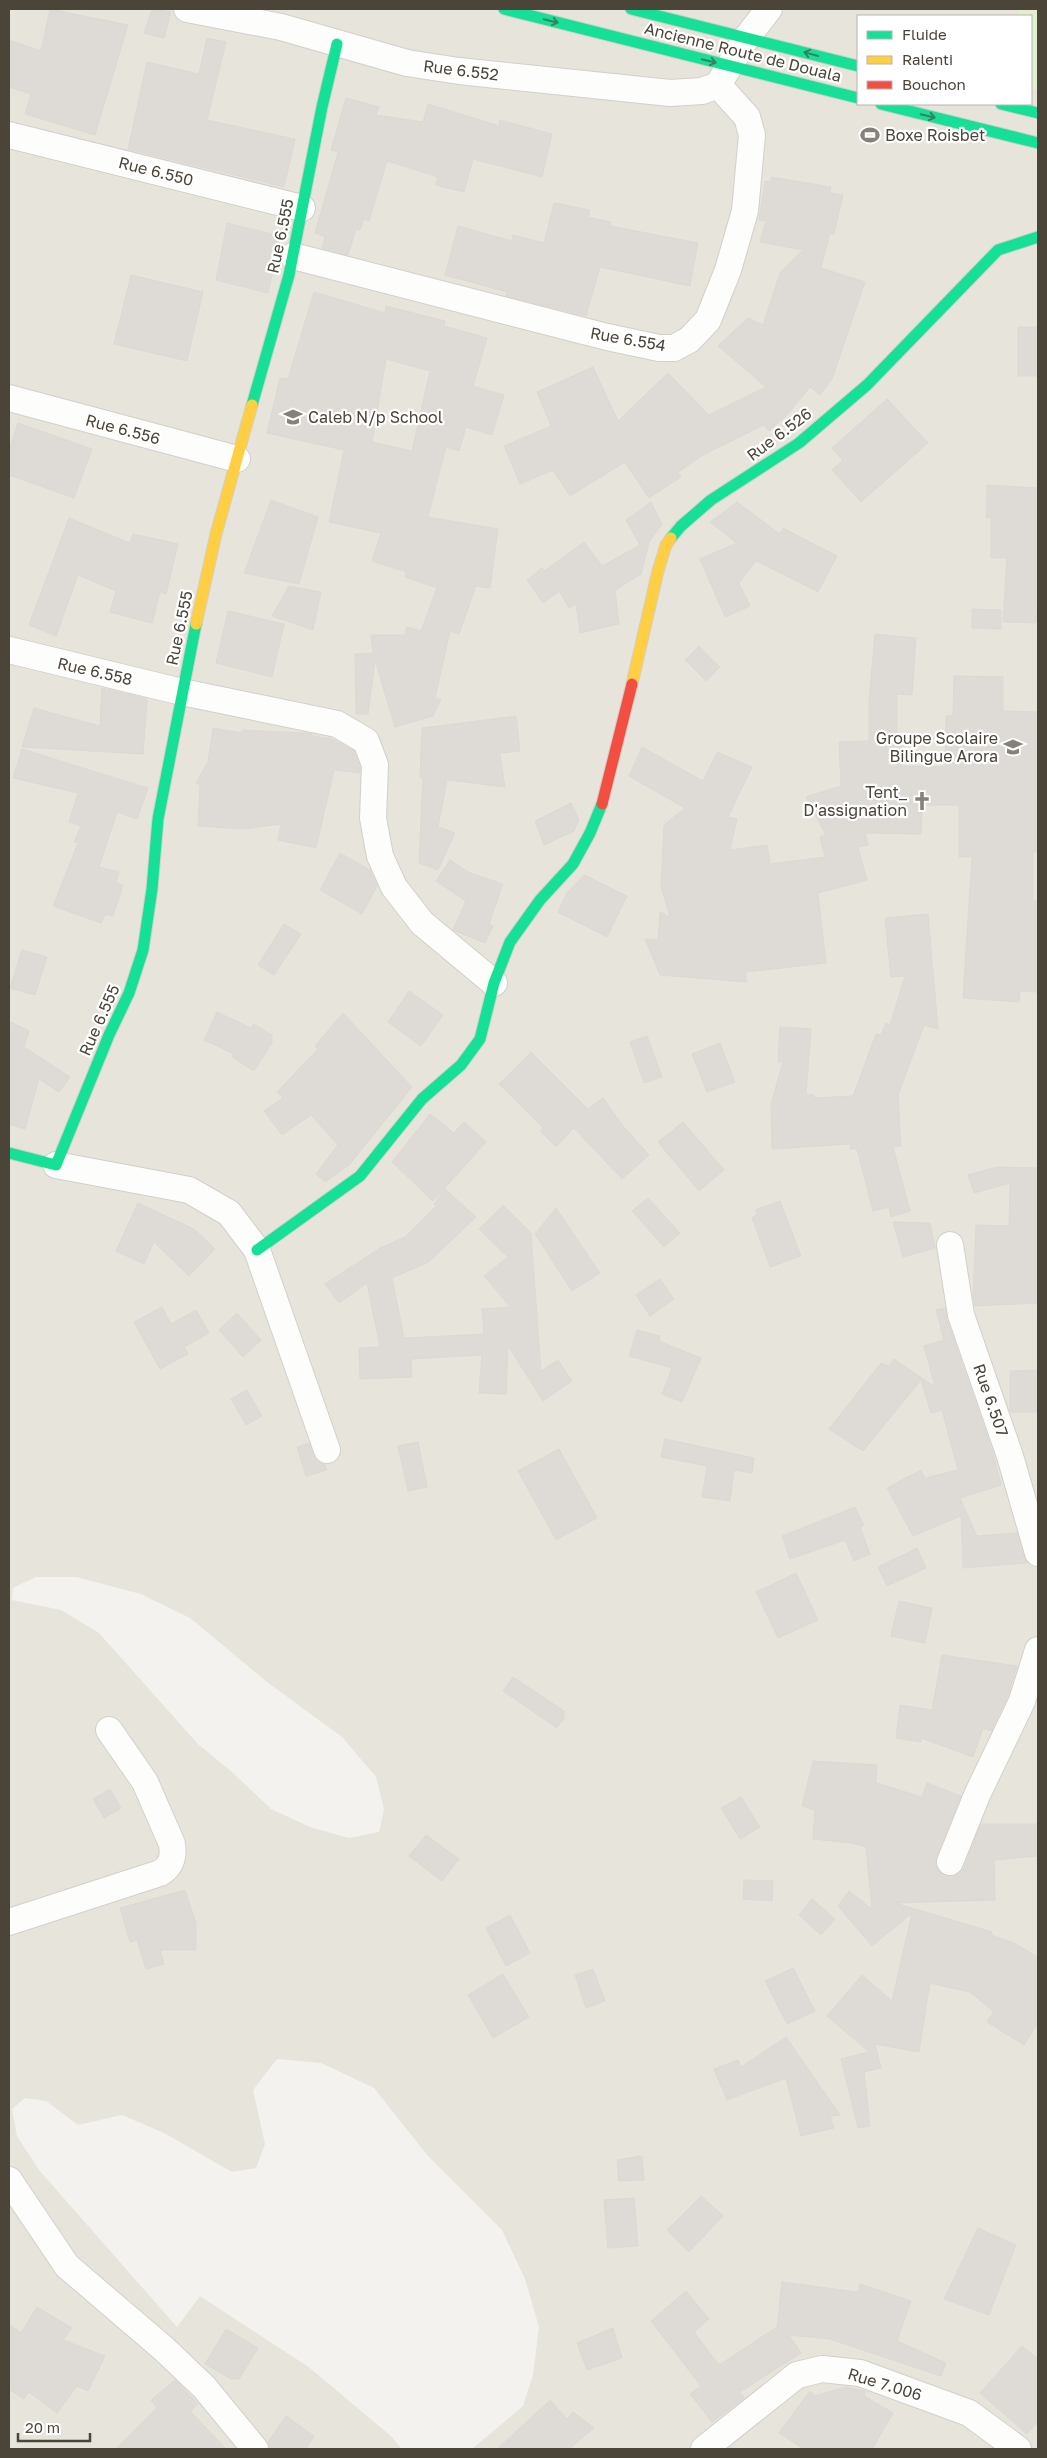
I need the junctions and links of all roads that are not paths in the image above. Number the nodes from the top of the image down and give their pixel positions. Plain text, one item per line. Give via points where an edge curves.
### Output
1 (187, 9) edge
2 (504, 9) edge
3 (631, 9) edge
4 (769, 9) edge
5 (747, 37) junction
6 (337, 44) junction
7 (857, 66) edge
8 (724, 75) junction
9 (857, 98) edge
10 (885, 105) edge
11 (1005, 105) edge
12 (1038, 113) edge
13 (9, 135) edge
14 (1038, 143) edge
15 (302, 208) junction
16 (1038, 236) edge
17 (293, 256) junction
18 (9, 398) edge
19 (237, 459) junction
20 (9, 650) edge
21 (182, 692) junction
22 (494, 983) junction
23 (9, 1153) edge
24 (56, 1165) junction
25 (950, 1246) dead end
26 (257, 1250) junction
27 (326, 1450) dead end
28 (1038, 1553) edge
29 (1038, 1650) edge
30 (110, 1730) dead end
31 (950, 1862) dead end
32 (9, 1922) edge
33 (9, 2180) edge
34 (255, 2449) edge
35 (704, 2449) edge
36 (1018, 2449) edge

1 - 6 street, Rue 6.552 via 281,27
2 -> 8 street, Ancienne Route de Douala
3 - 5 street
4 - 5 street
7 -> 5 street
5 - 8 street
6 - 8 street, Rue 6.552 via 407,63 459,71 670,93 702,91
6 - 15 street, Rue 6.555
8 - 9 street, Ancienne Route de Douala
8 - 17 street, Rue 6.554 via 747,117 752,135 745,211 728,270 708,320 689,340 674,348 607,337
10 -> 14 street
11 - 12 street
13 - 15 street, Rue 6.550
15 - 17 street, Rue 6.555
16 - 22 street, Rue 6.526 via 998,250 867,385 798,443 711,500 681,526 666,545 606,794 573,864 540,900 510,942
17 - 19 street, Rue 6.555
18 - 19 street, Rue 6.556
19 - 21 street, Rue 6.555 via 216,534
20 - 21 street, Rue 6.558
21 - 22 street, Rue 6.558 via 337,724 366,741 375,765 373,818 380,856 394,887 422,923
21 - 24 street, Rue 6.555 via 158,819 143,950 129,993
22 - 26 street, Rue 6.526 via 480,1040 462,1065 422,1099 360,1176
23 - 24 street
24 - 26 street via 189,1190 229,1213
25 - 28 street, Rue 6.507 via 961,1315 1004,1437
26 - 27 street
29 - 31 street via 1022,1701
30 - 32 street via 146,1782 172,1844 174,1854 171,1863 160,1873
33 - 34 street via 67,2266 204,2387
35 - 36 street, Rue 7.006 via 797,2375 822,2369 860,2373 912,2390 969,2414

